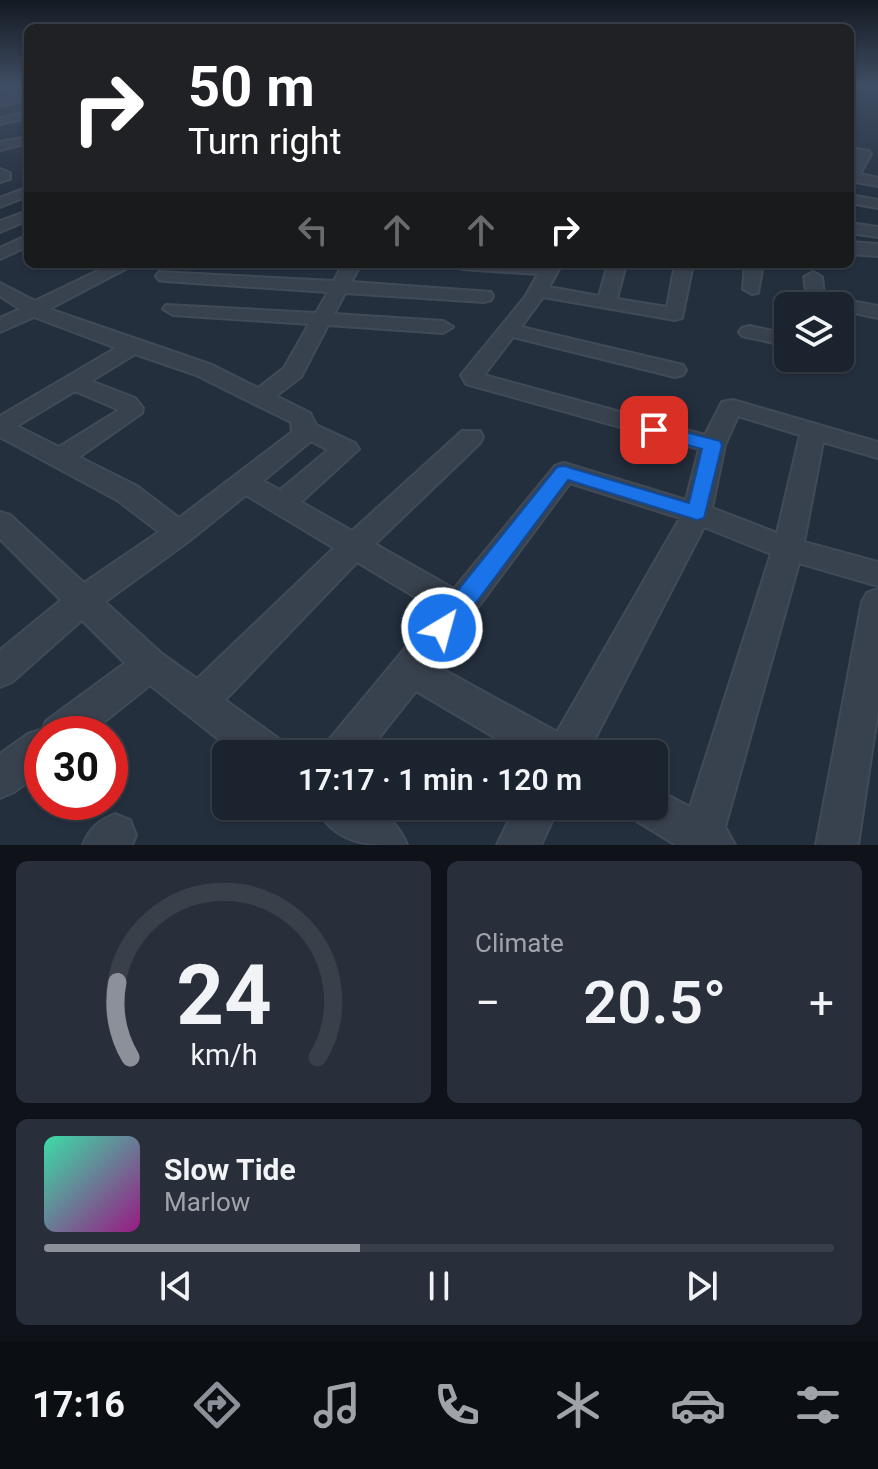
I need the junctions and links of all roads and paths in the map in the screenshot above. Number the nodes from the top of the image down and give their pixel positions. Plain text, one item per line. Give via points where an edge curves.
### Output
1 (24, 141) edge
2 (854, 145) edge
3 (0, 146) edge
4 (872, 156) edge
5 (854, 172) edge
6 (854, 173) edge
7 (878, 182) edge
8 (24, 193) edge
9 (854, 200) edge
10 (0, 203) edge
11 (878, 204) edge
12 (24, 217) edge
13 (0, 227) edge
14 (854, 229) edge
15 (878, 232) edge
16 (24, 242) edge
17 (854, 248) edge
18 (878, 250) edge
19 (0, 254) edge
20 (118, 268) edge
21 (350, 268) edge
22 (551, 268) edge
23 (616, 268) edge
24 (683, 268) edge
25 (754, 268) edge
26 (165, 276) dead end
27 (813, 277) dead end
28 (339, 287) junction
29 (0, 288) edge
30 (752, 289) dead end
31 (538, 291) junction
32 (814, 292) edge
33 (484, 296) dead end
34 (606, 303) junction
35 (34, 309) junction
36 (173, 309) dead end
37 (854, 309) edge
38 (878, 312) edge
39 (323, 319) junction
40 (0, 326) edge
41 (443, 327) dead end
42 (509, 330) junction
43 (749, 332) dead end
44 (774, 337) edge
45 (134, 346) junction
46 (675, 370) dead end
47 (72, 382) junction
48 (261, 397) junction
49 (0, 427) edge
50 (305, 429) junction
51 (813, 430) junction
52 (471, 437) dead end
53 (713, 445) junction
54 (878, 450) edge
55 (62, 457) junction
56 (243, 481) junction
57 (282, 504) junction
58 (697, 513) junction
59 (0, 522) edge
60 (179, 533) junction
61 (355, 546) junction
62 (788, 549) junction
63 (878, 574) edge
64 (82, 601) junction
65 (878, 602) edge
66 (458, 607) junction
67 (150, 665) junction
68 (411, 670) junction
69 (0, 671) edge
70 (199, 702) junction
71 (83, 716) edge
72 (249, 740) edge
73 (354, 740) edge
74 (538, 740) edge
75 (571, 740) edge
76 (24, 760) edge
77 (0, 778) edge
78 (668, 818) edge
79 (354, 820) edge
80 (531, 820) edge
81 (706, 842) edge
82 (386, 845) edge
83 (518, 845) edge
84 (837, 845) edge

1 - 3 street
2 - 4 street
4 - 5 street
6 - 7 street
8 - 10 street
9 - 11 street
12 - 13 street
14 - 15 street
16 - 19 street
17 - 18 street
20 - 35 street
21 - 28 street
22 - 31 street
23 - 34 street
24 - 34 street via 675,314
25 - 30 street
26 - 28 street
27 - 32 street
28 - 33 street
28 - 39 street
29 - 35 street
31 - 34 street
31 - 42 street
35 - 40 street
35 - 45 street
36 - 39 street
37 - 38 street
39 - 41 street
39 - 48 street via 293,372
42 - 46 street
42 - 53 street via 474,379
43 - 44 street
45 - 47 street
45 - 48 street
47 - 49 street
47 - 55 street via 131,408
48 - 50 street via 302,418
49 - 55 street
50 - 56 street
50 - 57 street via 346,449
51 - 53 street via 732,407
51 - 54 street
51 - 62 street
52 - 61 street
53 - 58 street
55 - 60 street via 127,493
56 - 57 street
56 - 60 street
57 - 61 street
58 - 62 street
58 - 66 street via 564,472
58 - 75 street
59 - 64 street
60 - 64 street
61 - 66 street
61 - 70 street
62 - 63 street
62 - 81 street
64 - 67 street
64 - 69 street
65 - 84 street
66 - 68 street
67 - 70 street
67 - 71 street
68 - 73 street
68 - 74 street
70 - 72 street
76 - 77 street
78 - 81 street
79 - 82 street
80 - 83 street

